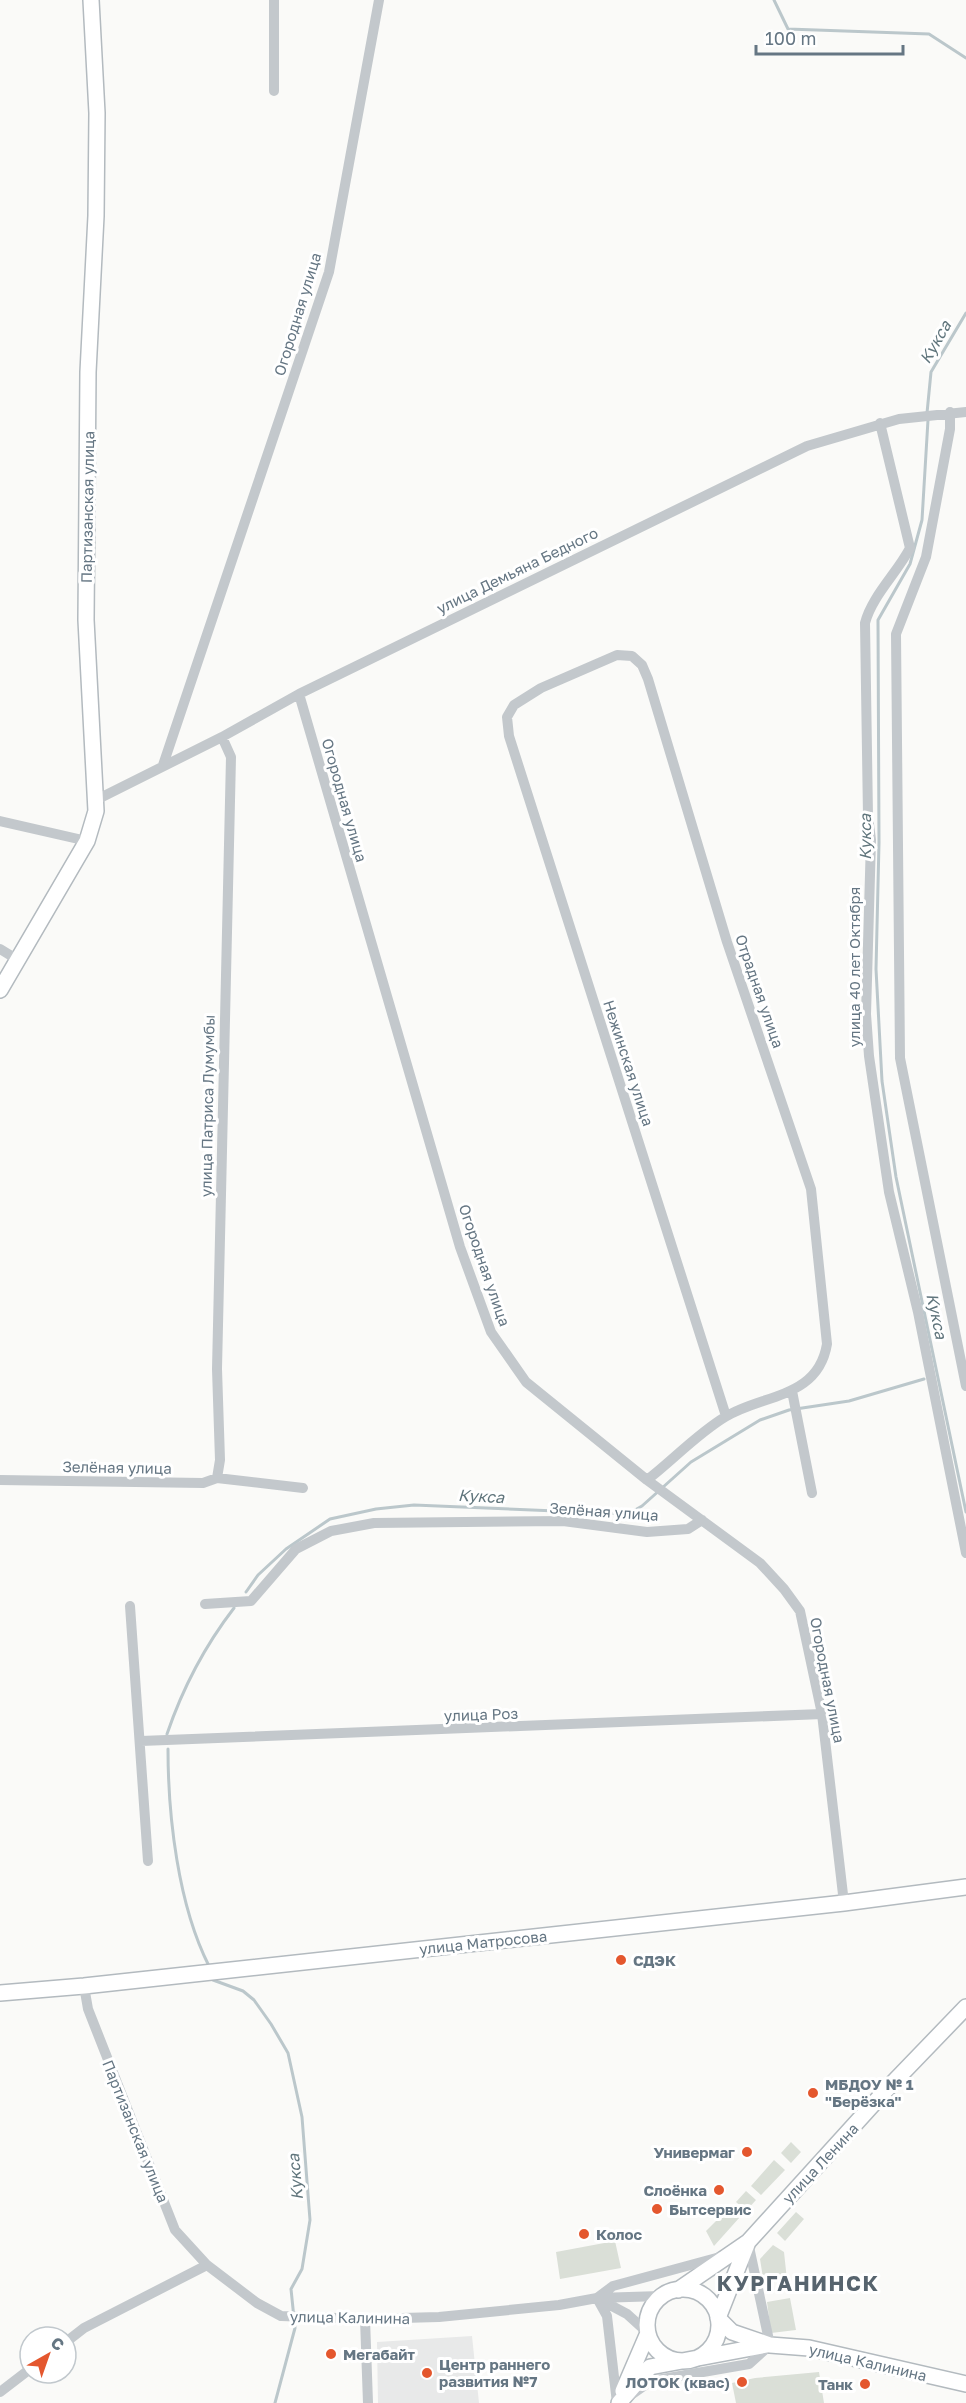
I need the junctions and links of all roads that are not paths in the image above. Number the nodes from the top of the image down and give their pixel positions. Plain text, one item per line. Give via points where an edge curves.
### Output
1 (91, 0) edge
2 (274, 0) edge
3 (379, 0) edge
4 (273, 91) dead end
5 (950, 412) junction
6 (966, 412) edge
7 (880, 423) junction
8 (299, 694) junction
9 (507, 717) joint
10 (222, 737) junction
11 (163, 765) junction
12 (96, 800) junction
13 (0, 821) edge
14 (87, 841) junction
15 (0, 950) edge
16 (18, 960) junction
17 (0, 990) edge
18 (966, 1386) edge
19 (792, 1391) junction
20 (726, 1416) junction
21 (217, 1478) junction
22 (0, 1480) edge
23 (650, 1483) junction
24 (303, 1488) dead end
25 (812, 1493) dead end
26 (702, 1520) junction
27 (966, 1553) edge
28 (205, 1604) dead end
29 (130, 1606) dead end
30 (822, 1714) junction
31 (141, 1741) junction
32 (148, 1861) dead end
33 (966, 1887) edge
34 (844, 1903) junction
35 (84, 1986) junction
36 (0, 1993) edge
37 (966, 2007) edge
38 (748, 2242) junction
39 (736, 2252) junction
40 (207, 2265) junction
41 (678, 2290) junction
42 (661, 2296) junction
43 (597, 2298) junction
44 (718, 2318) junction
45 (365, 2319) junction
46 (78, 2333) edge
47 (648, 2333) junction
48 (770, 2345) junction
49 (688, 2361) junction
50 (18, 2379) edge
51 (966, 2384) edge
52 (0, 2392) edge
53 (368, 2403) edge
54 (619, 2403) edge

1 - 12 street, Партизанская улица via 97,113 88,372 86,620
2 - 4 street
3 - 11 street, Огородная улица via 328,272
5 - 6 street, улица Демьяна Бедного
5 - 7 street, улица Демьяна Бедного
5 - 18 street via 926,557 896,634 900,1058
7 - 8 street, улица Демьяна Бедного via 807,446
7 - 27 street, улица 40 лет Октября via 910,548 868,612 865,623 871,840 866,1014 869,1056 889,1192 918,1312
8 - 10 street, улица Демьяна Бедного
8 - 23 street, Огородная улица via 460,1247 491,1332 526,1382
9 - 19 street, Отрадная улица via 514,705 541,688 617,655 632,656 642,665 648,679 727,942 811,1189 827,1344 825,1359
9 - 20 street, Нежинская улица via 509,736
10 - 11 street, улица Демьяна Бедного
10 - 21 street, улица Патриса Лумумбы via 231,757
11 - 12 street, улица Демьяна Бедного
12 - 14 street, Партизанская улица
13 - 14 street
14 - 16 street, Партизанская улица
15 - 16 street
16 - 17 street, Партизанская улица
19 - 20 street
19 - 25 street
20 - 23 street
21 - 22 street, Зелёная улица via 203,1484
21 - 24 street, Зелёная улица
23 - 26 street, Огородная улица
26 - 28 street, Зелёная улица via 688,1529 647,1532 562,1521 374,1523 331,1531 296,1549 251,1601
26 - 30 street, Огородная улица via 760,1563 800,1611
29 - 31 street
30 - 31 street, улица Роз
30 - 34 street, Огородная улица
31 - 32 street
33 - 34 street, улица Матросова
34 - 35 street, улица Матросова
35 - 36 street, улица Матросова
35 - 40 street, Партизанская улица via 88,2009 176,2229
37 - 38 street, улица Ленина
38 - 39 street, улица Ленина
38 - 44 street, улица Ленина
38 - 48 street
39 - 41 street, улица Ленина
39 - 43 street, улица Калинина via 613,2286
40 - 45 street, улица Калинина via 256,2303 281,2316
40 - 46 street
41 - 42 street
41 - 44 street via 695,2291 705,2298
42 - 43 street, улица Калинина
42 - 47 street via 649,2313
43 - 45 street, улица Калинина via 439,2317
43 - 47 street via 627,2314
43 - 54 street via 607,2316
44 - 48 street, улица Калинина via 732,2332
44 - 49 street via 712,2346
45 - 53 street
47 - 49 street via 662,2355
47 - 54 street
48 - 49 street, улица Калинина
48 - 51 street, улица Калинина via 809,2348
48 - 54 street via 749,2364 651,2381
49 - 54 street via 650,2367
50 - 52 street

